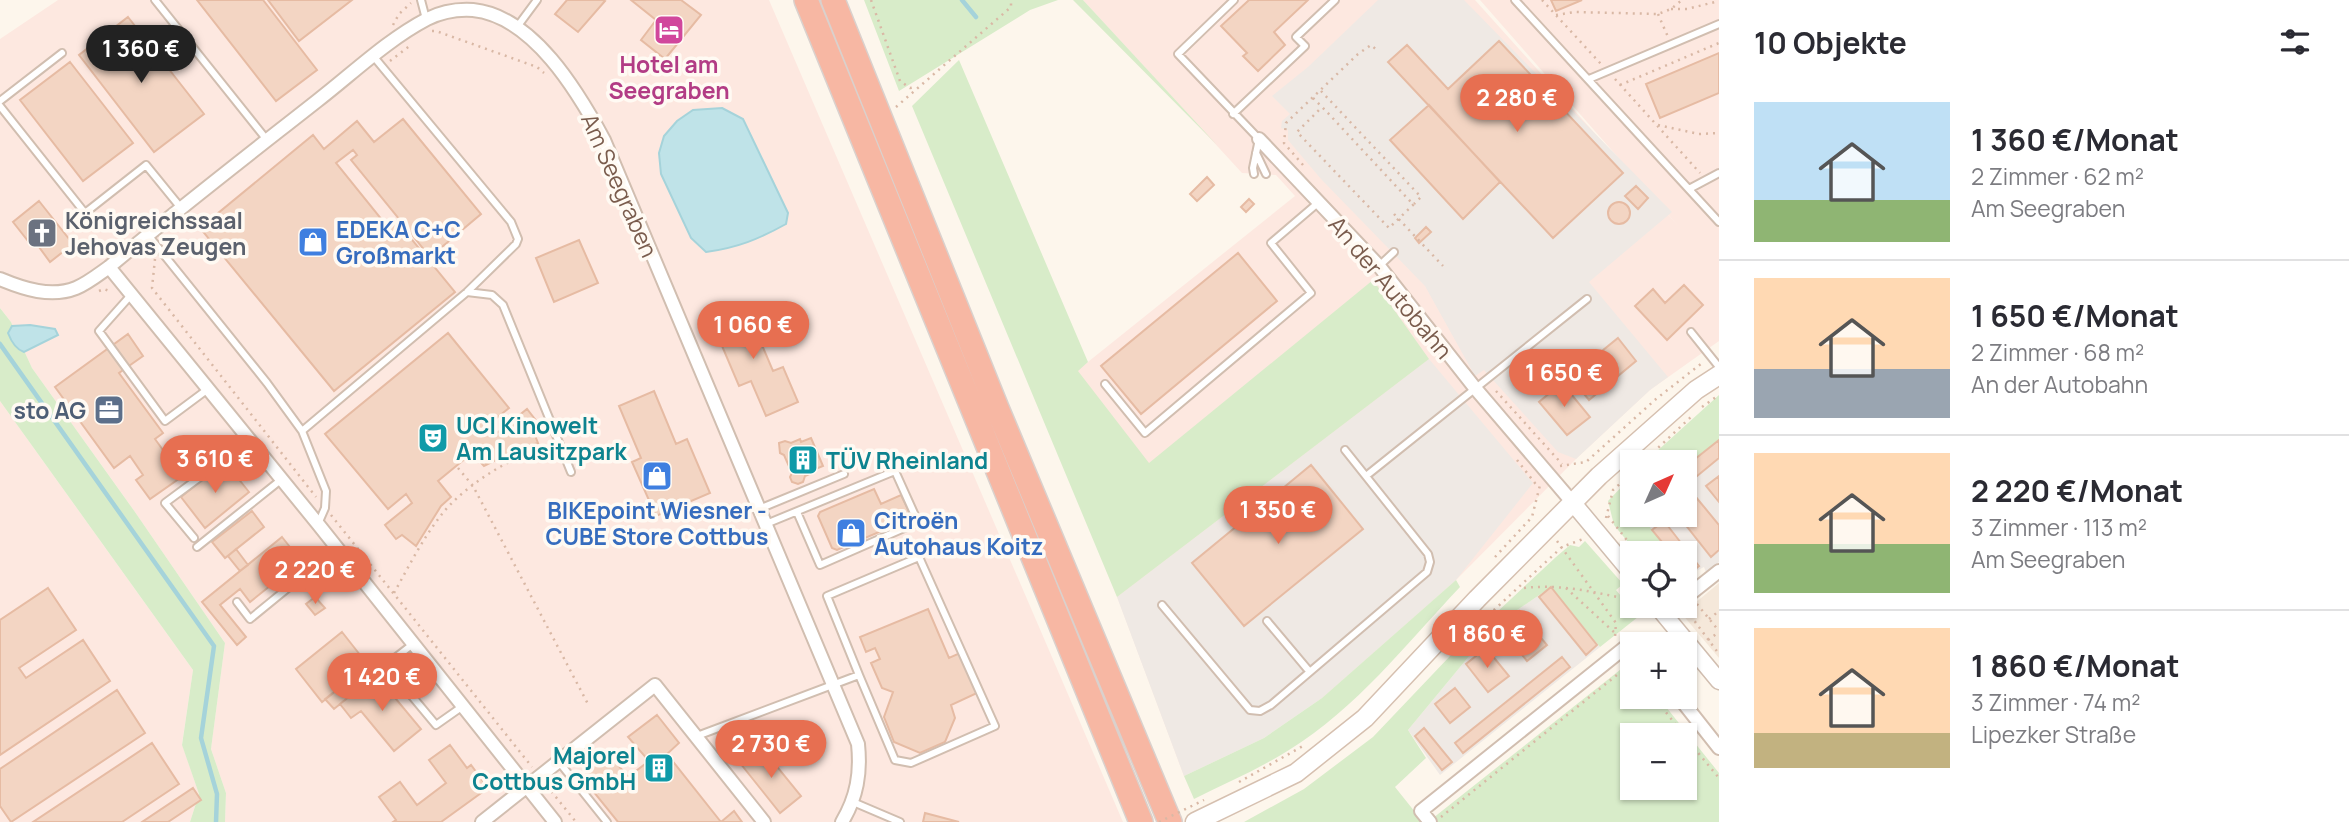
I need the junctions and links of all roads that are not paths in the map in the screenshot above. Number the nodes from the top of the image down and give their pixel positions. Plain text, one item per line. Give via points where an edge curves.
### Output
1 (155, 0) edge
2 (419, 0) edge
3 (537, 0) edge
4 (806, 0) edge
5 (834, 0) edge
6 (1234, 0) edge
7 (1335, 0) edge
8 (1515, 0) edge
9 (1719, 24) edge
10 (428, 26) junction
11 (517, 27) junction
12 (62, 52) dead end
13 (378, 62) junction
14 (1589, 79) junction
15 (0, 104) edge
16 (1233, 114) junction
17 (1259, 139) junction
18 (267, 140) junction
19 (1256, 153) junction
20 (1719, 173) edge
21 (1254, 174) dead end
22 (1266, 174) dead end
23 (1689, 188) junction
24 (1319, 202) junction
25 (181, 208) junction
26 (1719, 222) edge
27 (152, 240) junction
28 (1394, 252) dead end
29 (1380, 266) junction
30 (109, 267) junction
31 (0, 279) edge
32 (467, 292) junction
33 (128, 298) junction
34 (1587, 299) dead end
35 (1691, 332) dead end
36 (1719, 367) edge
37 (1719, 374) edge
38 (1105, 384) dead end
39 (1481, 384) junction
40 (209, 388) junction
41 (302, 431) junction
42 (250, 440) junction
43 (1345, 450) dead end
44 (571, 472) dead end
45 (844, 474) dead end
46 (1366, 477) junction
47 (282, 479) junction
48 (1573, 503) junction
49 (759, 509) junction
50 (797, 512) junction
51 (318, 524) junction
52 (766, 524) junction
53 (194, 538) dead end
54 (197, 547) dead end
55 (337, 548) junction
56 (1620, 559) edge
57 (1719, 571) edge
58 (1697, 588) edge
59 (237, 602) dead end
60 (1162, 605) dead end
61 (1673, 618) edge
62 (1267, 621) dead end
63 (413, 644) junction
64 (1620, 651) edge
65 (1308, 671) junction
66 (859, 675) junction
67 (1719, 681) edge
68 (833, 685) junction
69 (463, 706) junction
70 (1688, 709) edge
71 (696, 736) junction
72 (1719, 748) edge
73 (559, 762) junction
74 (527, 787) junction
75 (853, 802) junction
76 (482, 822) edge
77 (555, 822) edge
78 (607, 822) edge
79 (764, 822) edge
80 (842, 822) edge
81 (900, 822) edge
82 (1142, 822) edge
83 (1170, 822) edge
84 (1195, 822) edge
85 (1432, 822) edge

1 - 18 lane
2 - 10 lane
3 - 11 lane
4 - 82 highway
5 - 83 highway
6 - 16 lane via 1178,54
7 - 16 lane via 1296,37 1305,46
8 - 14 lane
9 - 14 lane
10 - 11 street, Am Seegraben via 446,12 474,10
10 - 13 street, Am Seegraben
11 - 49 street, Am Seegraben via 538,44 565,79 604,140
12 - 15 lane
13 - 18 street, Am Seegraben
13 - 32 lane via 511,222 518,239
14 - 23 lane
15 - 25 lane via 85,213 146,165
16 - 17 lane
17 - 19 lane
17 - 24 street, An der Autobahn
18 - 25 street, Am Seegraben
19 - 21 lane
19 - 22 lane
20 - 23 lane
23 - 26 lane
24 - 29 street, An der Autobahn
24 - 38 lane via 1271,243 1311,293 1145,433
25 - 27 street, Am Seegraben
27 - 30 street, Am Seegraben
27 - 41 lane
28 - 29 lane
29 - 39 street, An der Autobahn
30 - 31 street, Am Seegraben via 76,288 56,293
30 - 33 street
32 - 41 lane
32 - 44 lane via 492,295 503,305
33 - 40 street
33 - 40 lane via 99,331 165,421
34 - 39 lane
35 - 36 lane
37 - 48 main road via 1676,407
39 - 46 lane
39 - 48 street, An der Autobahn
40 - 42 street
41 - 51 lane via 326,491
42 - 47 street
42 - 53 lane via 165,503
43 - 46 lane
45 - 49 lane
46 - 65 lane via 1430,562 1427,572
47 - 51 street
47 - 54 lane
48 - 56 street
48 - 84 main road via 1365,718 1296,773 1208,807
49 - 52 street, Am Seegraben
50 - 50 lane via 895,471 918,523 821,565
50 - 52 lane
51 - 55 street
52 - 68 street, Am Seegraben
55 - 59 lane via 250,619
55 - 63 street
57 - 58 street
60 - 65 lane via 1250,710 1270,705
61 - 67 street
62 - 65 lane
63 - 69 street
63 - 69 lane via 386,665 436,725
64 - 85 street via 1421,811
66 - 66 lane via 827,596 919,557 995,726 911,763 895,760
66 - 68 lane
68 - 71 lane
68 - 75 street, Am Seegraben via 858,744
69 - 74 street
70 - 72 street
71 - 73 street via 655,685
71 - 79 street
73 - 74 street
73 - 78 lane
74 - 76 street
74 - 77 street
75 - 80 street, Am Seegraben
75 - 81 lane

